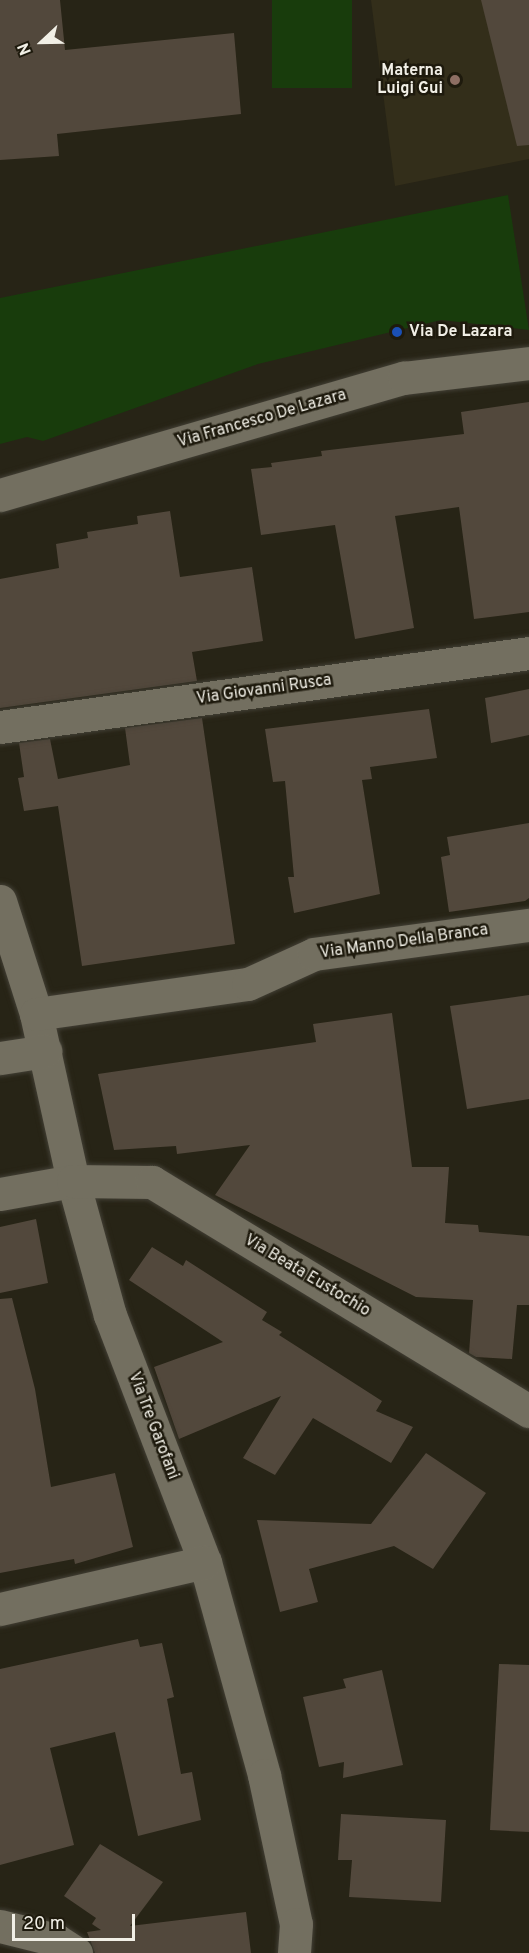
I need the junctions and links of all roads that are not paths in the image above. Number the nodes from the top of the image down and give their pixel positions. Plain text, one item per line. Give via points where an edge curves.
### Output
1 (529, 363) edge
2 (0, 495) edge
3 (529, 653) edge
4 (0, 727) edge
5 (0, 901) edge
6 (529, 925) edge
7 (36, 1014) junction
8 (45, 1051) junction
9 (0, 1058) edge
10 (74, 1181) junction
11 (0, 1194) edge
12 (529, 1411) edge
13 (204, 1562) junction
14 (0, 1609) edge
15 (0, 1926) edge
16 (76, 1953) edge
17 (294, 1953) edge

1 - 2 street, Via Francesco De Lazara via 404,378
3 - 4 street, Via Giovanni Rusca
5 - 7 street, Via Tre Garofani
6 - 7 street, Via Manno Della Branca via 314,954 248,984
7 - 8 street, Via Tre Garofani
8 - 9 street
8 - 10 street, Via Tre Garofani
10 - 11 street, Via Beata Eustochio
10 - 12 street, Via Beata Eustochio via 152,1182
10 - 13 street, Via Tre Garofani via 110,1315
13 - 14 street
13 - 17 street, Via Tre Garofani via 264,1775 296,1923
15 - 16 street via 56,1940

